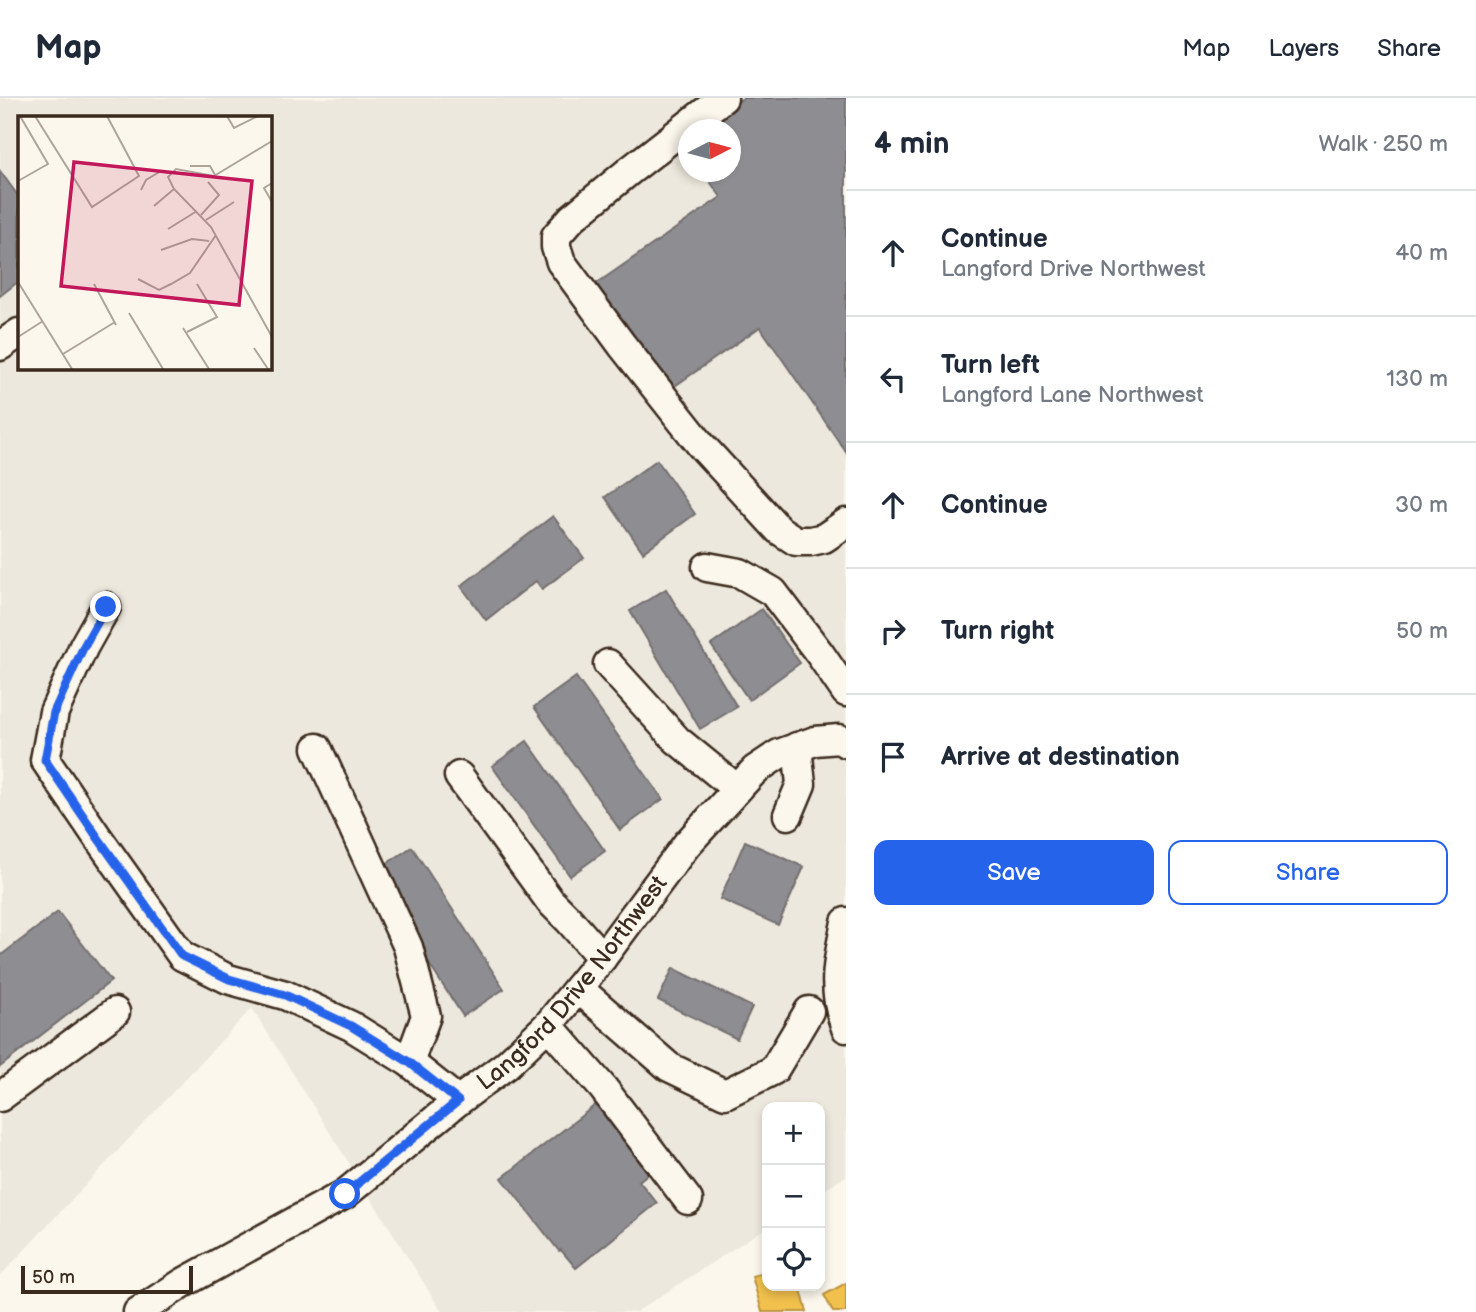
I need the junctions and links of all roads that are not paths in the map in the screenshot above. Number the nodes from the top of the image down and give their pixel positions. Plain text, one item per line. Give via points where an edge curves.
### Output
1 (723, 98) edge
2 (18, 334) edge
3 (0, 346) edge
4 (846, 523) edge
5 (708, 567) dead end
6 (106, 607) dead end
7 (608, 664) dead end
8 (846, 692) edge
9 (844, 734) edge
10 (797, 747) junction
11 (317, 748) dead end
12 (459, 776) dead end
13 (737, 789) junction
14 (788, 815) dead end
15 (846, 922) edge
16 (602, 958) junction
17 (578, 988) junction
18 (115, 1012) dead end
19 (843, 1021) edge
20 (548, 1025) junction
21 (409, 1062) junction
22 (0, 1097) edge
23 (458, 1101) junction
24 (688, 1200) dead end
25 (138, 1312) edge

1 - 4 street via 572,218 556,236 556,247 561,262 622,345 701,445 779,530 796,541 811,541
2 - 3 street
5 - 8 street via 740,573 773,592
6 - 21 street via 54,712 45,760 182,956 229,979 285,995 351,1026
7 - 13 street via 677,740
9 - 10 street, Langford Drive Northwest
10 - 13 street, Langford Drive Northwest via 755,770
10 - 14 street via 801,784
11 - 21 street via 408,947 426,1016
12 - 16 street via 550,901
13 - 16 street, Langford Drive Northwest via 687,844
15 - 19 street via 837,967
16 - 17 street, Langford Drive Northwest
17 - 19 street via 670,1067 725,1094 774,1070 803,1001
17 - 20 street, Langford Drive Northwest
18 - 22 street
20 - 23 street, Langford Drive Northwest via 506,1066
20 - 24 street via 603,1088
21 - 23 street
23 - 25 street, Langford Drive Northwest via 345,1194

